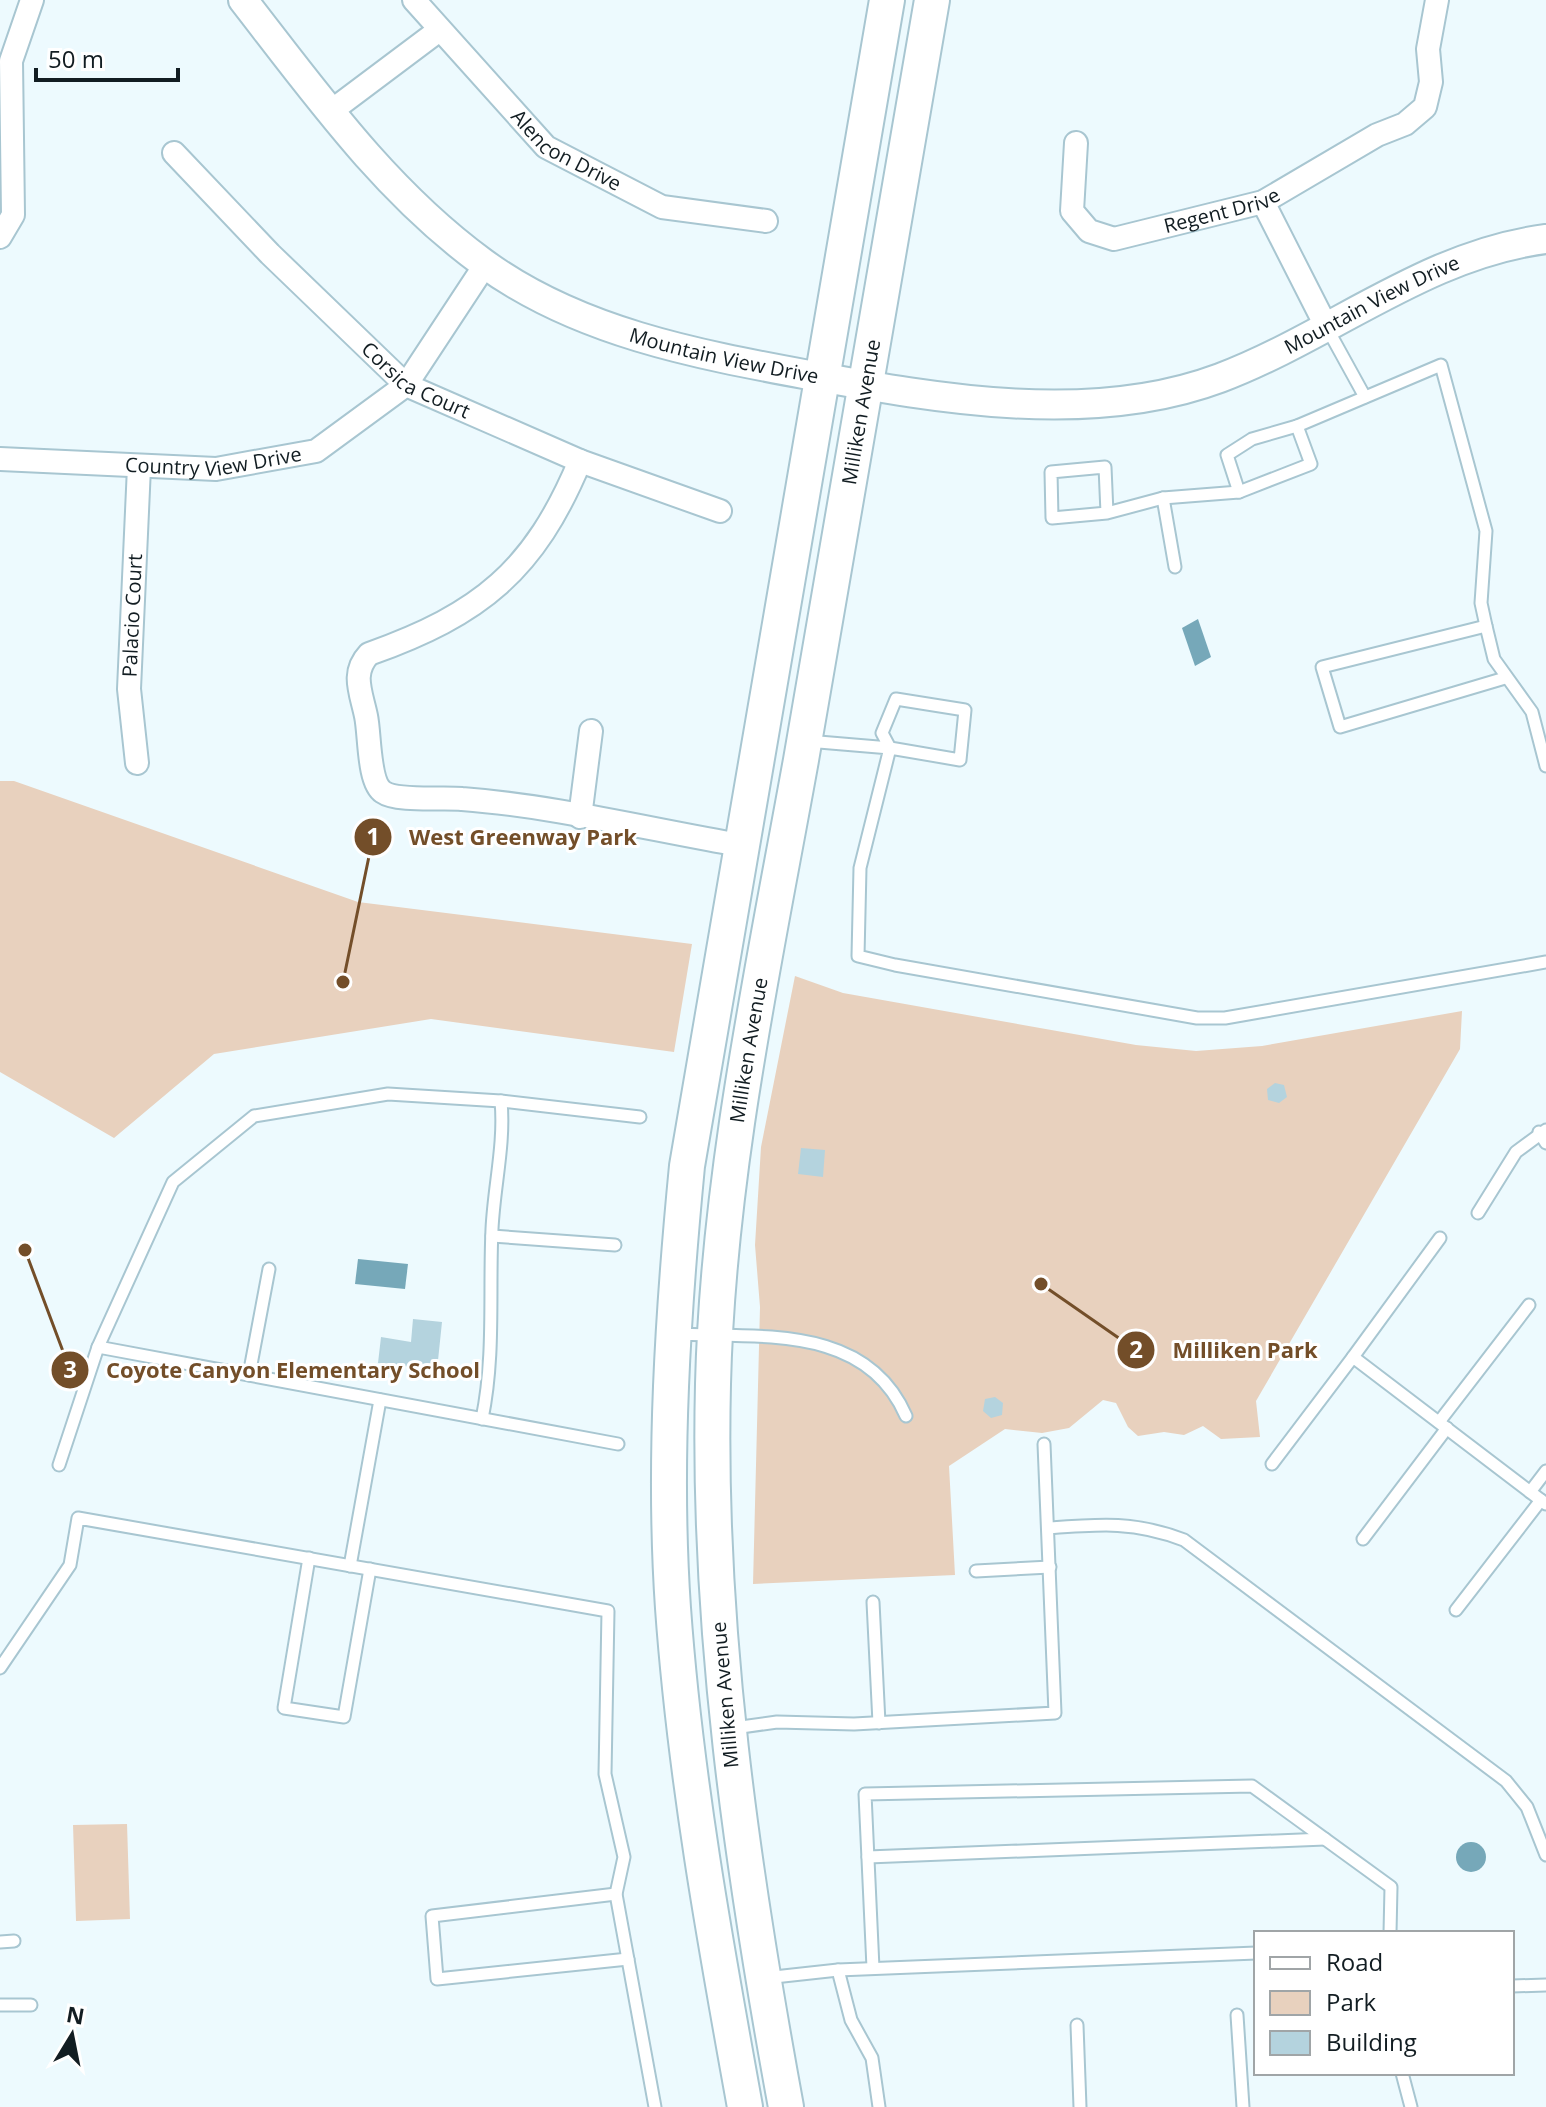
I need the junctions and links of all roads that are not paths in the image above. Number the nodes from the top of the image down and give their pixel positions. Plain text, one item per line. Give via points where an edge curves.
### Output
1 (32, 0) edge
2 (243, 0) edge
3 (414, 0) edge
4 (887, 0) edge
5 (932, 0) edge
6 (1437, 0) edge
7 (438, 31) junction
8 (330, 112) junction
9 (1076, 143) dead end
10 (174, 153) dead end
11 (1263, 202) junction
12 (766, 221) dead end
13 (2, 235) edge
14 (1546, 239) edge
15 (485, 265) junction
16 (1327, 328) junction
17 (822, 378) junction
18 (406, 385) junction
19 (864, 385) junction
20 (1365, 397) junction
21 (1297, 426) junction
22 (0, 459) edge
23 (580, 461) junction
24 (139, 467) junction
25 (1239, 492) junction
26 (1163, 498) junction
27 (720, 511) dead end
28 (1107, 513) junction
29 (1175, 567) dead end
30 (1486, 626) junction
31 (1505, 678) junction
32 (591, 731) dead end
33 (804, 741) junction
34 (890, 748) junction
35 (137, 763) dead end
36 (1546, 766) edge
37 (580, 817) junction
38 (740, 845) junction
39 (1546, 962) edge
40 (501, 1101) junction
41 (640, 1117) dead end
42 (1544, 1135) edge
43 (1478, 1213) dead end
44 (492, 1236) junction
45 (1440, 1238) dead end
46 (615, 1245) dead end
47 (269, 1269) dead end
48 (1529, 1305) dead end
49 (676, 1334) junction
50 (716, 1336) junction
51 (98, 1347) junction
52 (1353, 1357) junction
53 (249, 1375) junction
54 (380, 1400) junction
55 (906, 1416) dead end
56 (482, 1419) junction
57 (1443, 1425) junction
58 (618, 1444) dead end
59 (1044, 1444) dead end
60 (1272, 1464) dead end
61 (59, 1465) dead end
62 (1546, 1471) edge
63 (1530, 1492) junction
64 (1543, 1502) edge
65 (1049, 1528) junction
66 (1363, 1539) dead end
67 (309, 1558) junction
68 (350, 1566) junction
69 (1050, 1567) junction
70 (370, 1569) junction
71 (976, 1571) dead end
72 (873, 1602) dead end
73 (1456, 1610) dead end
74 (0, 1668) edge
75 (879, 1723) junction
76 (726, 1729) junction
77 (1326, 1839) junction
78 (1546, 1855) edge
79 (868, 1857) junction
80 (616, 1894) junction
81 (1390, 1931) edge
82 (14, 1941) dead end
83 (0, 1942) edge
84 (1254, 1953) edge
85 (628, 1959) junction
86 (873, 1968) junction
87 (838, 1970) junction
88 (762, 1978) junction
89 (1546, 1985) edge
90 (1514, 1986) edge
91 (0, 2005) edge
92 (31, 2005) dead end
93 (1237, 2015) dead end
94 (1077, 2025) dead end
95 (1403, 2075) edge
96 (655, 2107) edge
97 (745, 2107) edge
98 (786, 2107) edge
99 (879, 2107) edge
100 (1080, 2107) edge
101 (1243, 2107) edge
102 (1411, 2107) edge

1 - 13 street via 11,61 13,215
2 - 8 street, Mountain View Drive
3 - 7 street, Alencon Drive
4 - 17 main road, Milliken Avenue
5 - 19 main road, Milliken Avenue
6 - 11 street, Regent Drive via 1425,107 1405,124
7 - 8 street
7 - 12 street, Alencon Drive via 546,147 662,207
8 - 15 street, Mountain View Drive via 425,217
9 - 11 street, Regent Drive via 1072,211 1089,231 1114,239
10 - 18 street, Corsica Court
11 - 16 street
14 - 16 street, Mountain View Drive via 1486,251 1431,271
15 - 17 street, Mountain View Drive via 613,329 688,353
15 - 18 street, Country View Drive
16 - 19 street, Mountain View Drive via 1219,379 1150,395 1073,404 992,404
16 - 20 lane
17 - 19 street, Mountain View Drive
17 - 38 main road, Milliken Avenue
18 - 23 street, Corsica Court
18 - 24 street, Country View Drive via 316,451 216,469
19 - 33 main road, Milliken Avenue
20 - 21 lane
20 - 30 lane via 1441,365 1486,531 1481,603
21 - 25 lane via 1252,439 1227,455
21 - 25 lane via 1311,464
22 - 24 street, Country View Drive
23 - 27 street, Corsica Court
23 - 37 street via 543,538 494,590 453,618 369,654 357,675 374,781 382,792
24 - 35 street, Palacio Court via 129,689
25 - 26 lane
26 - 28 lane
26 - 29 lane
28 - 28 lane via 1052,518 1051,472 1105,467
30 - 31 lane
30 - 31 lane via 1322,667 1340,727
31 - 36 lane via 1532,712
32 - 37 street
33 - 34 lane
33 - 50 main road, Milliken Avenue via 731,1172
34 - 34 lane via 960,760 965,710 896,699 882,733
34 - 39 lane via 860,868 858,956 1197,1018 1225,1018
37 - 38 street
38 - 49 main road, Milliken Avenue via 687,1166
40 - 41 lane
40 - 44 lane
40 - 51 lane via 388,1094 254,1116 173,1182
42 - 43 lane via 1516,1152
44 - 46 lane
44 - 56 lane via 489,1387
45 - 52 lane
47 - 53 lane
48 - 57 lane
49 - 50 lane
49 - 97 main road, Milliken Avenue via 670,1463 673,1608 704,1877
50 - 55 lane via 840,1348 871,1367 896,1392
50 - 76 main road, Milliken Avenue via 712,1489
51 - 53 lane
51 - 61 lane
52 - 57 lane
52 - 60 lane
53 - 54 lane
54 - 56 lane
54 - 68 lane
56 - 58 lane
57 - 63 lane
57 - 66 lane
59 - 65 lane
62 - 63 lane
63 - 64 lane
64 - 73 lane
65 - 69 lane
65 - 78 lane via 1118,1523 1184,1540 1506,1781 1527,1807
67 - 68 lane
67 - 70 lane via 284,1708 344,1717
67 - 74 lane via 78,1518 70,1565
68 - 70 lane
69 - 71 lane
69 - 75 lane via 1055,1713
70 - 80 lane via 608,1611 605,1774 624,1857
72 - 75 lane
75 - 76 lane via 777,1722
76 - 88 main road, Milliken Avenue
77 - 79 lane
77 - 79 lane via 1252,1786 865,1794
77 - 81 lane via 1391,1887
79 - 86 lane
80 - 85 lane
80 - 85 lane via 432,1916 437,1979
82 - 83 lane
84 - 86 lane
85 - 96 lane
86 - 87 lane
87 - 88 lane
87 - 99 lane via 851,2020 872,2058
88 - 98 main road, Milliken Avenue
89 - 90 lane
91 - 92 lane
93 - 101 lane
94 - 100 lane
95 - 102 lane

